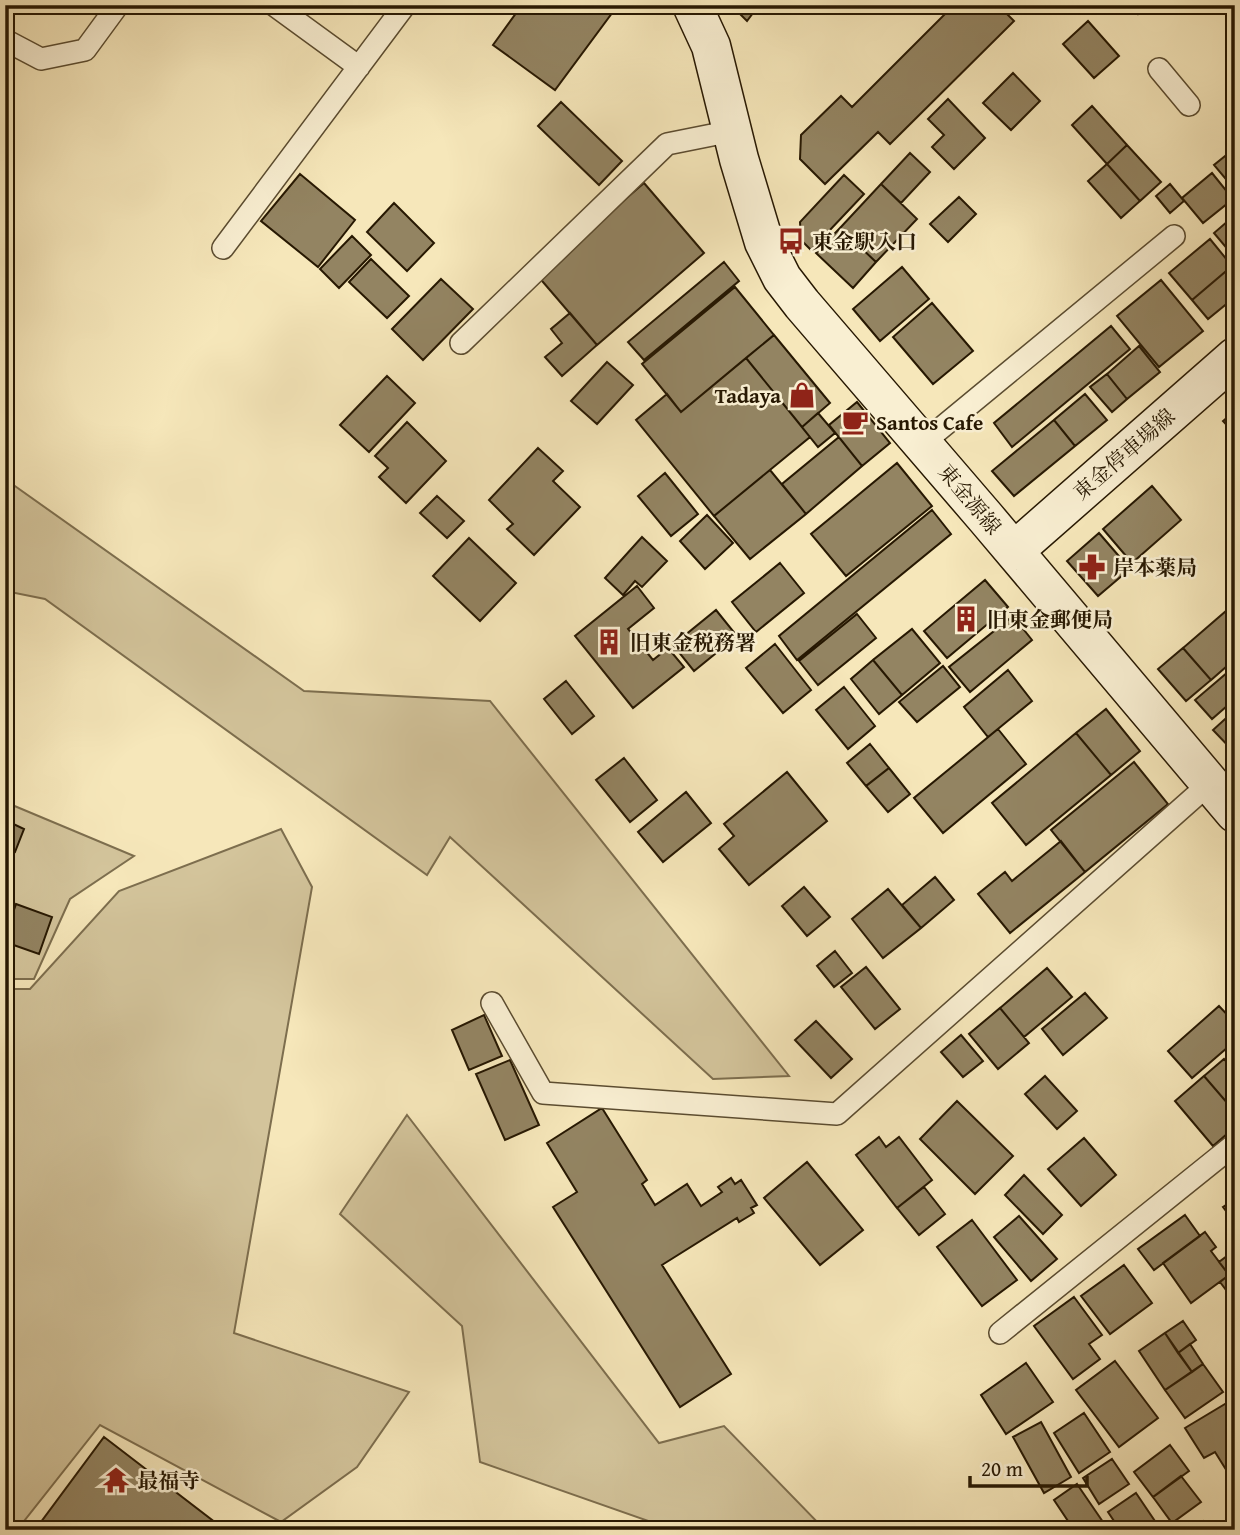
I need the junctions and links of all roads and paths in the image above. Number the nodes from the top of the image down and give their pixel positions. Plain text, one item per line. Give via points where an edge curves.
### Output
1 (118, 5) edge
2 (274, 5) edge
3 (405, 5) edge
4 (692, 5) edge
5 (5, 40) edge
6 (359, 67) junction
7 (1159, 69) dead end
8 (1189, 105) dead end
9 (732, 131) junction
10 (1174, 236) dead end
11 (223, 248) dead end
12 (461, 343) dead end
13 (1235, 357) edge
14 (923, 443) junction
15 (1014, 551) junction
16 (1209, 784) junction
17 (1235, 813) edge
18 (492, 1003) dead end
19 (1235, 1144) edge
20 (1000, 1333) dead end

1 - 5 lane via 85,50 41,59
2 - 6 lane
3 - 6 lane
4 - 9 main road, 東金源線 via 711,46
6 - 11 lane
7 - 8 lane
9 - 12 lane via 667,144
9 - 14 main road, 東金源線 via 764,242 782,278
10 - 14 lane
13 - 15 main road, 東金停車場線
14 - 15 main road, 東金源線
15 - 16 main road, 東金源線
16 - 17 main road, 東金源線
16 - 18 lane via 837,1114 543,1093
19 - 20 lane

